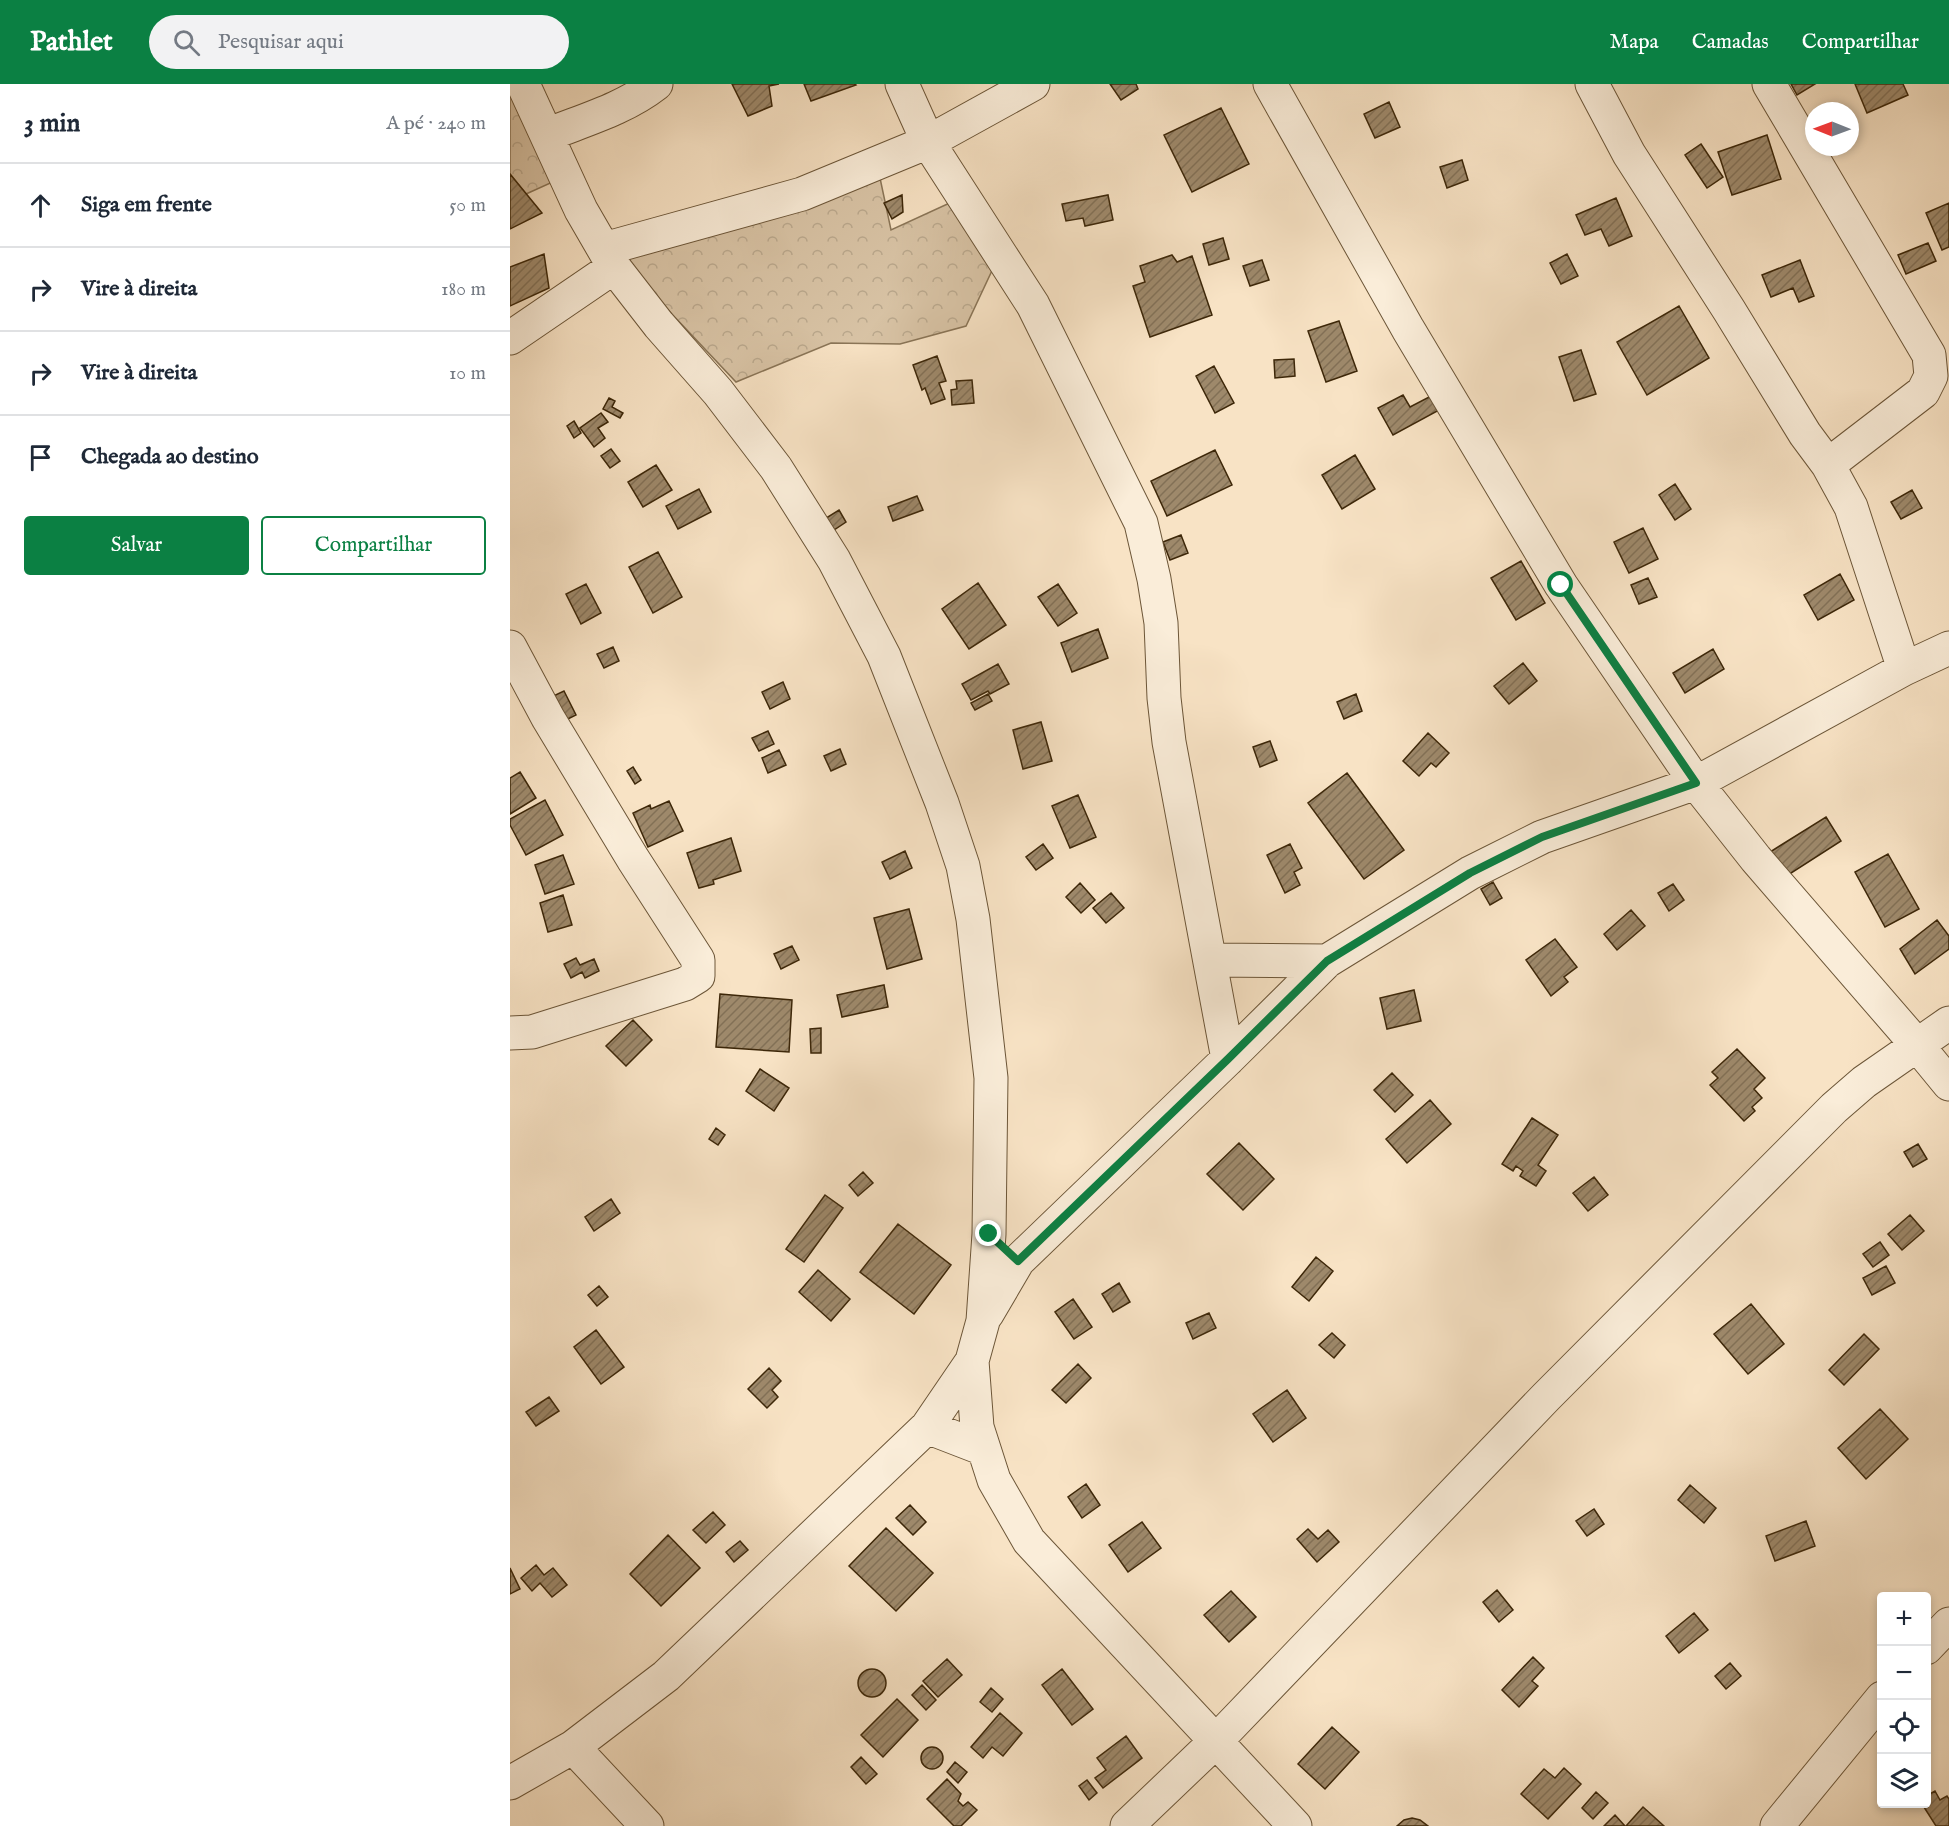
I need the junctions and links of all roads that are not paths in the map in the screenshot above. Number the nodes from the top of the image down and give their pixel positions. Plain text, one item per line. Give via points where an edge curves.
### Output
1 (523, 84) edge
2 (656, 84) edge
3 (902, 84) edge
4 (1033, 84) edge
5 (1269, 84) edge
6 (1592, 84) edge
7 (1769, 84) edge
8 (547, 135) junction
9 (928, 142) junction
10 (609, 258) junction
11 (510, 338) edge
12 (1828, 465) junction
13 (1949, 648) edge
14 (512, 656) edge
15 (1904, 669) junction
16 (1696, 783) junction
17 (1210, 960) junction
18 (1327, 961) junction
19 (1949, 1023) edge
20 (510, 1033) edge
21 (1917, 1045) junction
22 (1228, 1059) junction
23 (1949, 1084) edge
24 (989, 1234) junction
25 (1018, 1261) junction
26 (983, 1321) junction
27 (972, 1361) junction
28 (927, 1427) junction
29 (984, 1449) junction
30 (1949, 1624) edge
31 (1928, 1646) edge
32 (1879, 1700) edge
33 (1216, 1741) junction
34 (573, 1747) junction
35 (510, 1784) edge
36 (647, 1826) edge
37 (1127, 1826) edge
38 (1295, 1826) edge
39 (1777, 1826) edge

1 - 8 street
2 - 8 street via 614,108
3 - 9 street
4 - 9 street
5 - 16 street via 1530,536
6 - 12 street via 1629,154
7 - 12 street via 1929,355 1931,376 1923,392
8 - 10 street via 581,210
9 - 10 street via 802,194
9 - 17 street via 1033,305 1141,523 1161,623 1169,742
10 - 11 street
10 - 24 street via 768,459 834,560 884,656 938,793 963,866 975,931 990,1078
12 - 15 street via 1851,507
13 - 15 street
14 - 20 street via 698,960 698,976 685,984 532,1032
15 - 16 street
16 - 18 street via 1542,837 1470,873
16 - 21 street via 1756,859
17 - 18 street
17 - 22 street
18 - 22 street
19 - 21 street
21 - 23 street
21 - 33 street via 1864,1082 1825,1116 1546,1397
22 - 25 street
24 - 25 street
24 - 26 street
25 - 26 street
26 - 27 street
27 - 28 street
27 - 29 street via 977,1427
28 - 29 street
28 - 34 street via 666,1676
29 - 33 street via 994,1480 1029,1541
30 - 31 street
32 - 39 street
33 - 37 street
33 - 38 street
34 - 35 street
34 - 36 street

